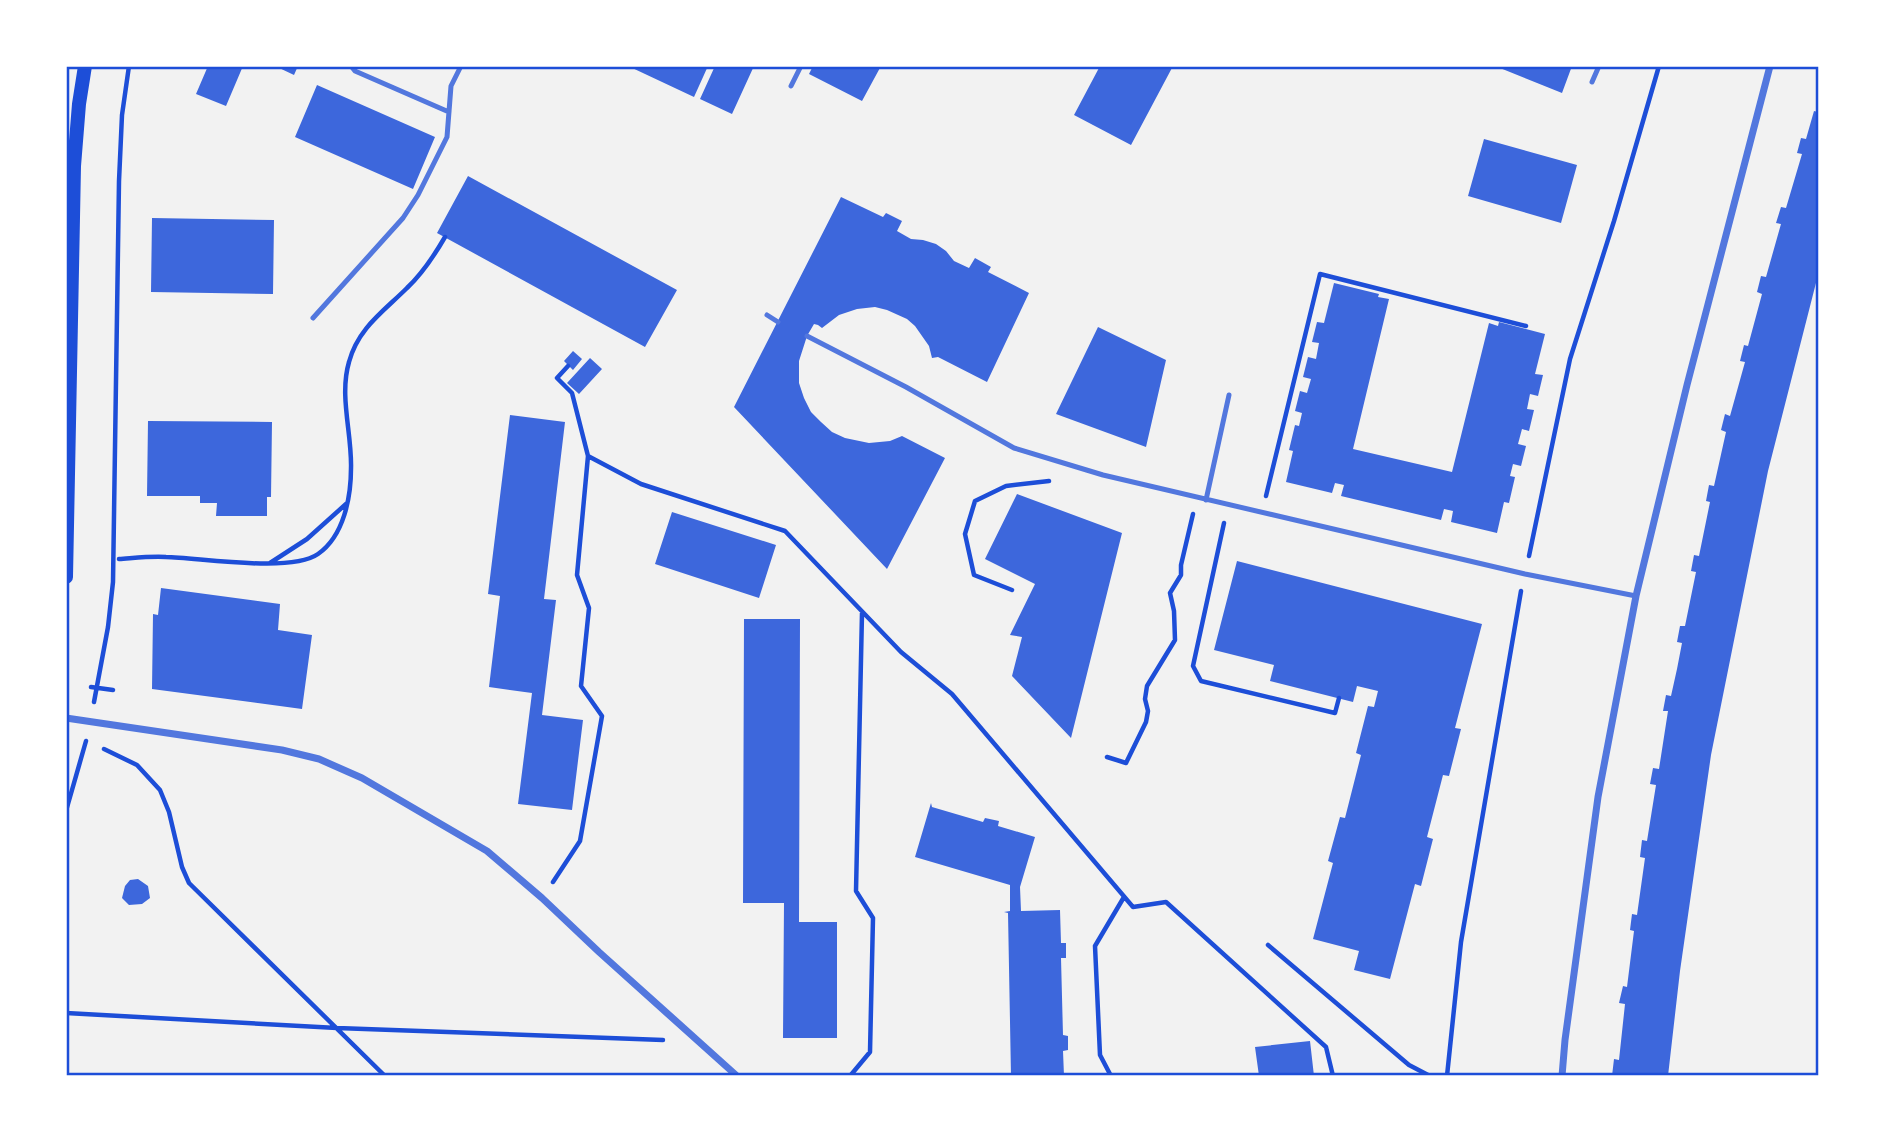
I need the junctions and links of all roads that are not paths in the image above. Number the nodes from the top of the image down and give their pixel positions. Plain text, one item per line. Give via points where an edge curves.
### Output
1 (85, 66) edge
2 (351, 66) edge
3 (461, 66) edge
4 (801, 66) edge
5 (1599, 66) edge
6 (1770, 66) edge
7 (1592, 82) dead end
8 (790, 86) dead end
9 (73, 103) edge
10 (449, 112) junction
11 (767, 315) dead end
12 (313, 318) dead end
13 (778, 322) dead end
14 (807, 336) dead end
15 (1229, 395) dead end
16 (1206, 500) junction
17 (66, 577) edge
18 (1636, 596) junction
19 (66, 718) edge
20 (737, 1076) edge
21 (1562, 1076) edge

1 - 9 main road
2 - 10 lane
3 - 10 lane via 451,86
4 - 8 lane
5 - 7 lane
6 - 18 street
9 - 17 main road
10 - 12 lane via 447,137 403,218
11 - 13 lane
14 - 16 lane via 1014,447
15 - 16 lane
16 - 18 lane
18 - 21 street via 1598,797
19 - 20 street via 282,750 319,759 362,778 487,851

